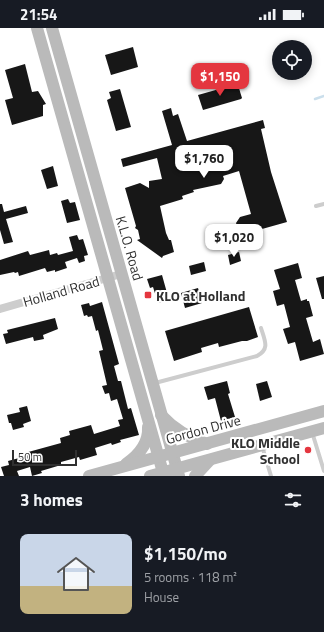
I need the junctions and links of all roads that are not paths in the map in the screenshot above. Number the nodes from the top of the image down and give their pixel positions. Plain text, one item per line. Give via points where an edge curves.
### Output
1 (37, 28) edge
2 (52, 28) edge
3 (324, 204) edge
4 (316, 206) dead end
5 (121, 274) junction
6 (108, 278) junction
7 (0, 309) edge
8 (261, 328) dead end
9 (153, 384) junction
10 (324, 411) edge
11 (161, 415) junction
12 (148, 420) junction
13 (324, 428) edge
14 (312, 431) junction
15 (207, 444) junction
16 (262, 445) junction
17 (172, 453) junction
18 (159, 457) junction
19 (212, 459) junction
20 (120, 468) junction
21 (324, 471) edge
22 (178, 472) edge
23 (164, 474) edge
24 (89, 476) edge
25 (150, 476) edge
26 (195, 476) edge
27 (270, 476) edge

1 - 6 main road, K.L.O. Road
2 - 5 main road, K.L.O. Road
3 - 4 lane
5 - 6 street, Holland Road
5 - 9 main road, K.L.O. Road
6 - 7 street, Holland Road
6 - 12 main road, K.L.O. Road
8 - 9 lane via 266,348 257,356
9 - 11 main road, K.L.O. Road
10 - 15 main road, Gordon Drive
11 - 15 main road via 176,429
11 - 17 main road, K.L.O. Road
12 - 18 main road, K.L.O. Road
12 - 20 main road via 148,435 140,452
13 - 14 main road
14 - 16 main road
14 - 21 lane
15 - 17 main road, Gordon Drive
16 - 19 main road
16 - 27 lane
17 - 18 main road, Gordon Drive
17 - 22 main road, K.L.O. Road
18 - 20 main road, Gordon Drive
18 - 23 main road, K.L.O. Road
19 - 22 main road
19 - 26 main road
20 - 24 main road, Gordon Drive
22 - 23 main road
23 - 25 main road

